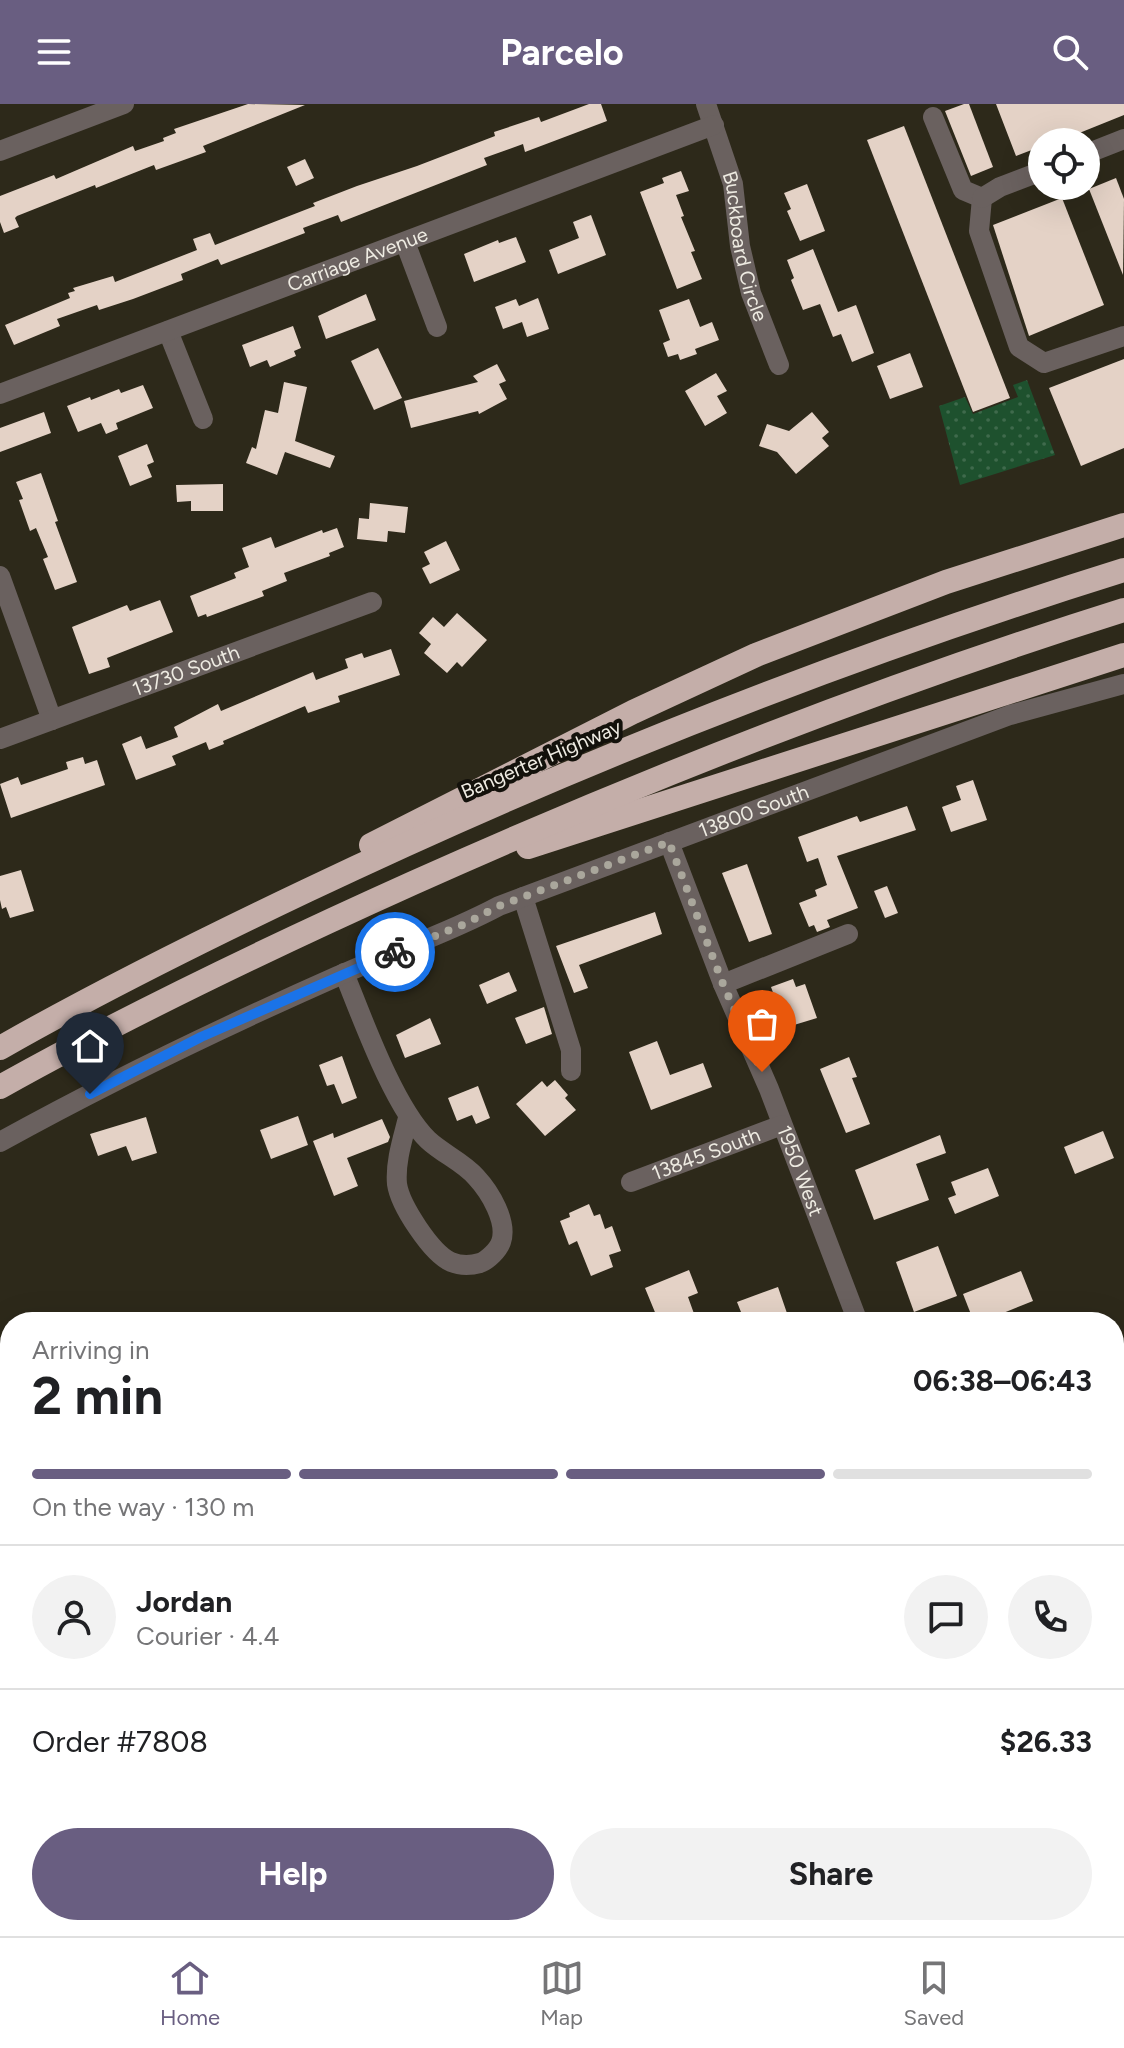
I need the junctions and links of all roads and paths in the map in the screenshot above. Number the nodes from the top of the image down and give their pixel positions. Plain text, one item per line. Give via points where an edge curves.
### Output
1 (124, 104) edge
2 (706, 104) edge
3 (933, 117) dead end
4 (714, 125) junction
5 (1124, 139) edge
6 (1100, 148) edge
7 (0, 151) edge
8 (1028, 176) edge
9 (982, 198) junction
10 (405, 242) junction
11 (437, 327) dead end
12 (168, 331) junction
13 (1124, 336) edge
14 (779, 365) dead end
15 (0, 394) edge
16 (203, 419) dead end
17 (1124, 525) edge
18 (1124, 570) edge
19 (0, 576) edge
20 (372, 602) dead end
21 (1124, 610) edge
22 (1124, 655) edge
23 (1124, 684) edge
24 (52, 720) junction
25 (0, 739) edge
26 (669, 842) junction
27 (523, 897) junction
28 (342, 915) junction
29 (249, 918) junction
30 (848, 934) dead end
31 (344, 973) junction
32 (723, 984) junction
33 (0, 1048) edge
34 (571, 1071) dead end
35 (0, 1087) edge
36 (408, 1118) junction
37 (782, 1125) junction
38 (0, 1142) edge
39 (631, 1182) dead end
40 (854, 1312) edge

1 - 7 street
2 - 4 street, Buckboard Circle
3 - 9 street via 963,190
4 - 10 street, Carriage Avenue
4 - 14 street, Buckboard Circle via 733,184 751,293
5 - 6 street
8 - 9 street
9 - 13 street via 979,231 1019,347 1044,363
10 - 11 street
10 - 12 street, Carriage Avenue
12 - 15 street, Carriage Avenue
12 - 16 street
17 - 29 highway via 882,605 694,683 405,826
18 - 29 highway, Bangerter Highway via 914,640 624,750
19 - 24 street
20 - 24 street, 13730 South
21 - 28 highway via 726,751
22 - 28 highway via 568,834
23 - 26 street, 13800 South via 1010,715
24 - 25 street, 13730 South
26 - 27 street, 13800 South
26 - 32 street, 1950 West
27 - 31 street, 13800 South
27 - 34 street via 571,1050
28 - 35 highway
29 - 33 highway, Bangerter Highway
30 - 32 street
31 - 36 street
31 - 38 street, 13800 South via 201,1037
32 - 37 street, 1950 West
36 - 36 street via 476,1176 491,1199 504,1228 500,1245 485,1261 468,1266 448,1261 406,1210 397,1184
37 - 39 street, 13845 South
37 - 40 street, 1950 West

